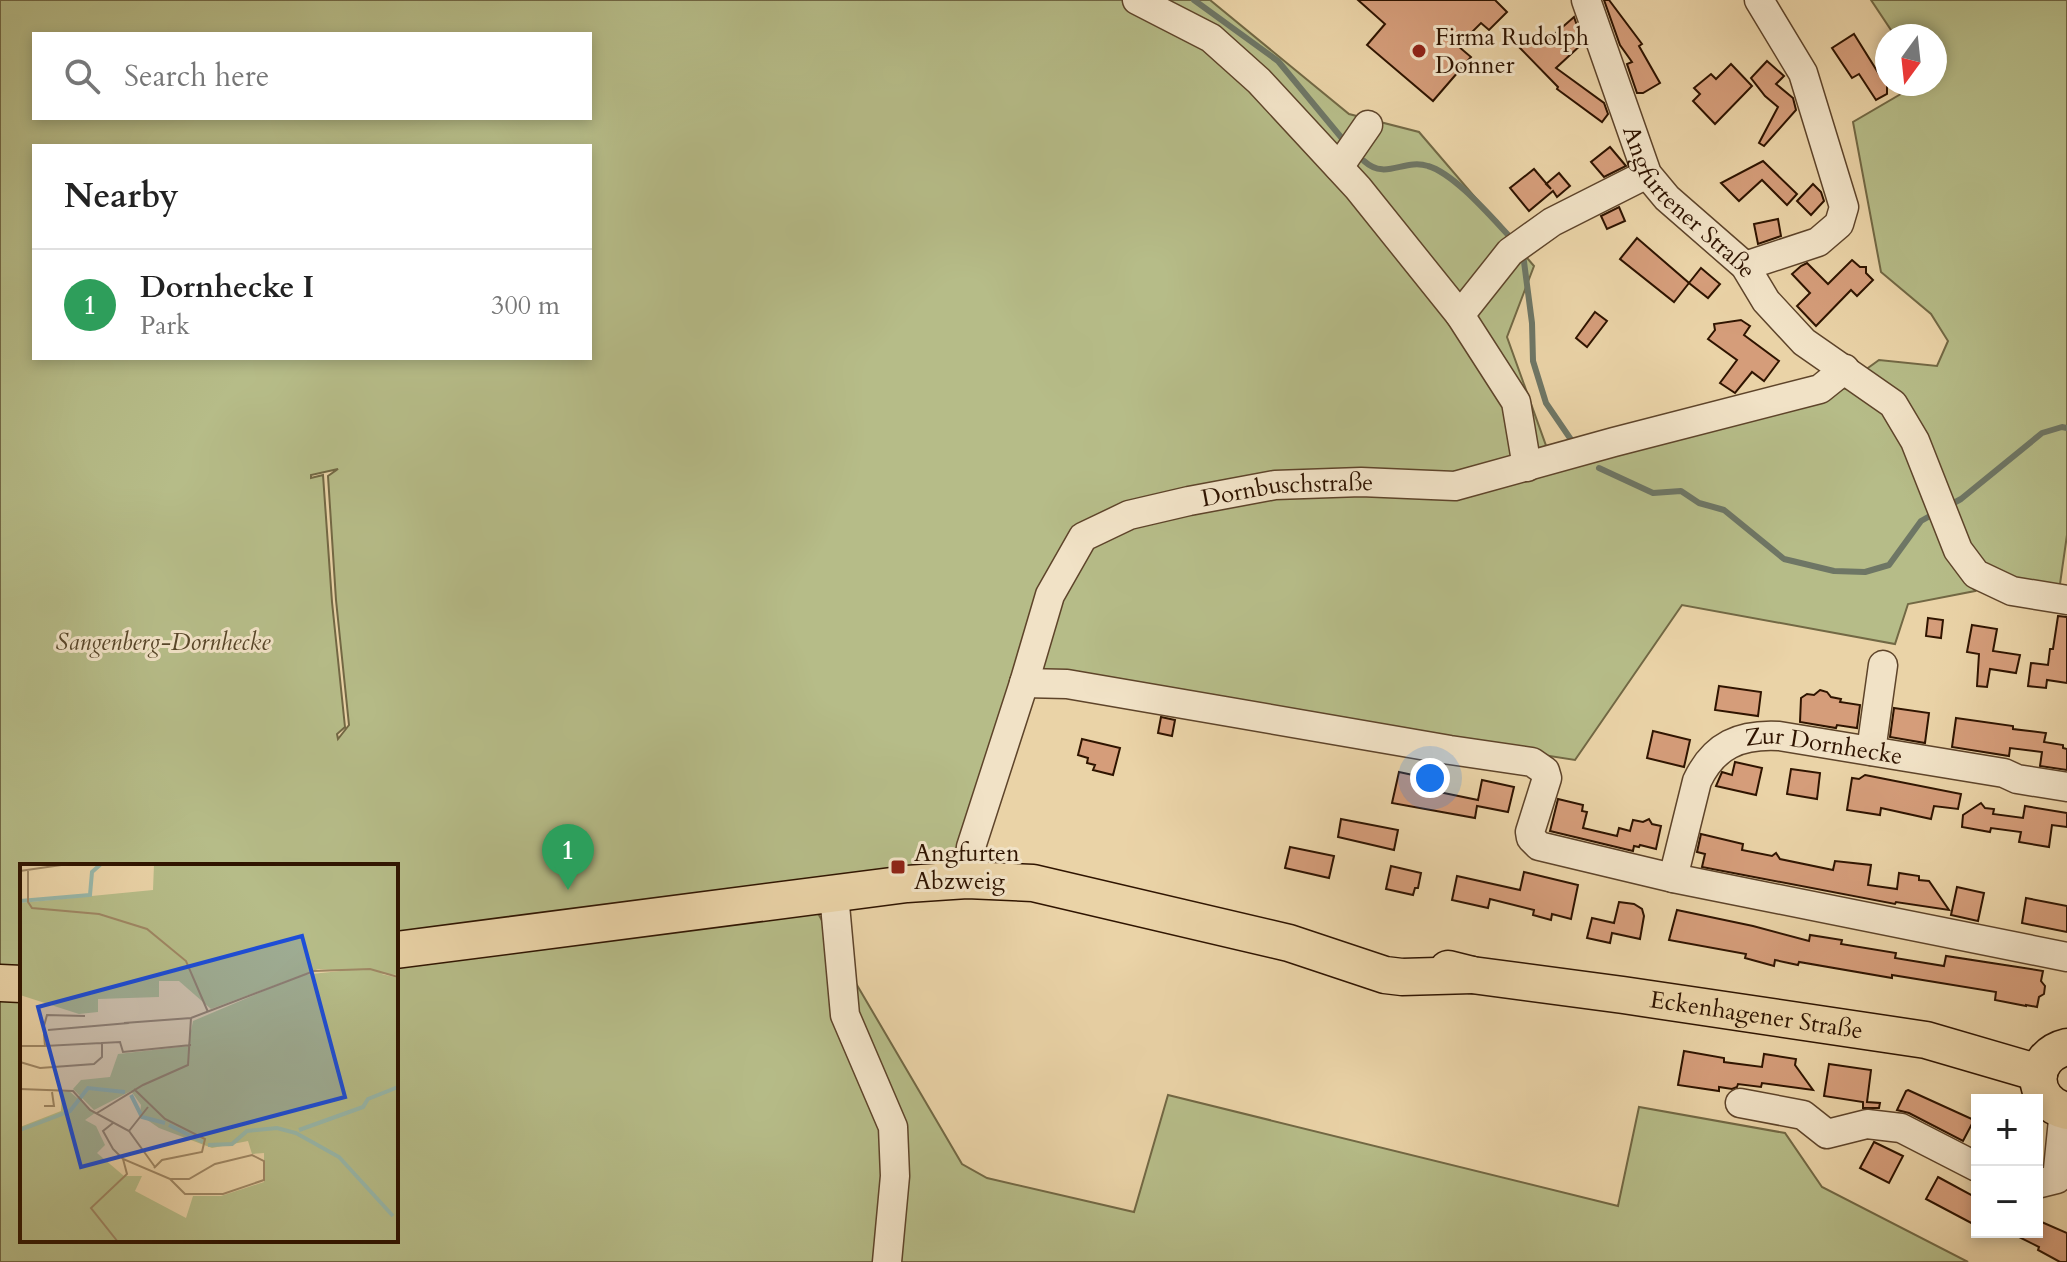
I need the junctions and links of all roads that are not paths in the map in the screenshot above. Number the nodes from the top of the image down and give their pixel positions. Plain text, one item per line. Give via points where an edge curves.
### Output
1 (1137, 0) edge
2 (1586, 0) edge
3 (1759, 0) edge
4 (1368, 125) dead end
5 (1339, 167) junction
6 (1647, 174) junction
7 (1745, 266) junction
8 (1460, 315) junction
9 (1845, 369) junction
10 (1527, 467) junction
11 (2067, 600) edge
12 (1883, 665) dead end
13 (1024, 683) junction
14 (1871, 751) junction
15 (2067, 787) edge
16 (1673, 878) junction
17 (967, 880) junction
18 (834, 894) junction
19 (398, 950) edge
20 (2067, 957) edge
21 (0, 983) edge
22 (20, 984) edge
23 (2067, 1047) edge
24 (2039, 1073) junction
25 (1740, 1103) dead end
26 (2065, 1110) edge
27 (1975, 1166) edge
28 (2054, 1185) edge
29 (887, 1262) edge

1 - 5 street via 1211,38
2 - 6 street, Angfurtener Straße
3 - 7 street via 1803,73 1844,207 1839,224 1818,242
4 - 5 street
5 - 8 street
6 - 7 street, Angfurtener Straße
6 - 8 street via 1552,222 1520,246
7 - 9 street, Angfurtener Straße via 1766,301 1804,342
8 - 10 street via 1516,402
9 - 10 street, Dornbuschstraße via 1820,389
9 - 11 street, Angfurtener Straße via 1893,404 1915,441 1958,550 1976,574 2012,591
10 - 13 street, Dornbuschstraße via 1455,486 1275,485 1129,515 1083,537 1050,595
12 - 14 street
13 - 16 street via 1067,684 1532,762 1547,778 1530,832 1535,843
13 - 17 street, Dornbuschstraße via 971,847
14 - 15 street, Zur Dornhecke
14 - 16 street, Zur Dornhecke via 1769,735 1745,738 1718,751 1697,781
16 - 20 street
17 - 18 main road, Eckenhagener Straße
17 - 24 main road, Eckenhagener Straße via 1033,883 1289,943 1385,975 1472,975 1926,1040
18 - 19 main road, Eckenhagener Straße
18 - 29 street via 845,1015 893,1127 895,1176
21 - 22 main road
23 - 24 main road via 2048,1055
24 - 26 main road via 2043,1096
25 - 27 street via 1803,1115 1827,1134 1867,1124 1901,1128
26 - 28 street

